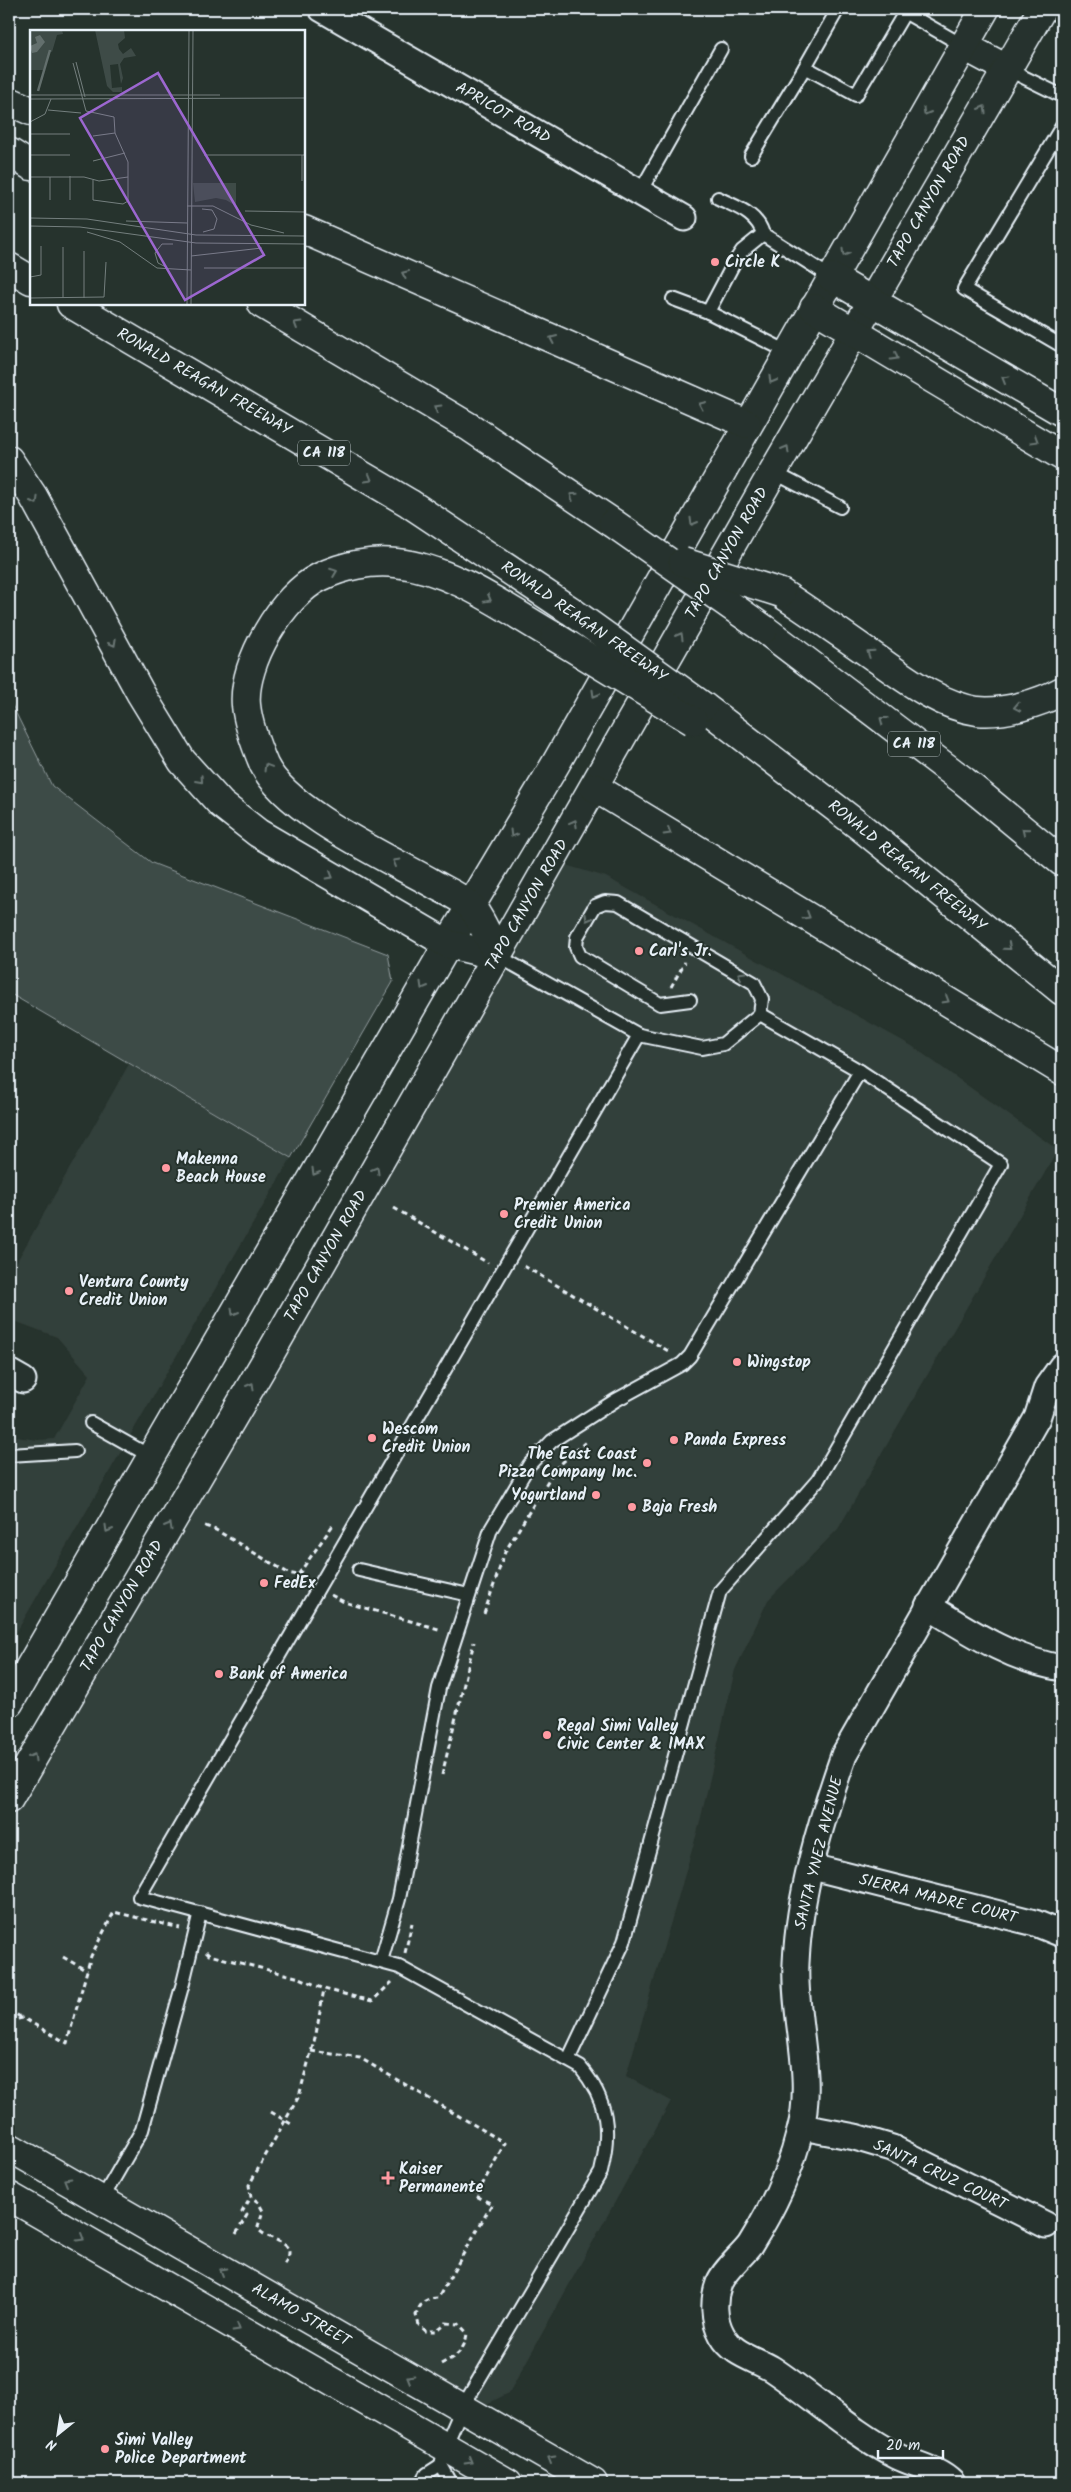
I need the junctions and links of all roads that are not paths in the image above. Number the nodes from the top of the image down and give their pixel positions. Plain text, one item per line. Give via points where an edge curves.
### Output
1 (322, 9) edge
2 (838, 9) edge
3 (985, 9) edge
4 (1042, 9) edge
5 (902, 11) edge
6 (964, 46) junction
7 (721, 49) dead end
8 (805, 67) junction
9 (1007, 69) junction
10 (1062, 96) edge
11 (9, 101) edge
12 (30, 111) edge
13 (1062, 126) edge
14 (9, 152) edge
15 (751, 156) dead end
16 (30, 165) edge
17 (640, 192) junction
18 (718, 198) dead end
19 (684, 218) dead end
20 (305, 230) edge
21 (763, 234) junction
22 (9, 267) edge
23 (831, 277) junction
24 (30, 279) edge
25 (673, 299) dead end
26 (870, 302) junction
27 (73, 305) edge
28 (264, 305) edge
29 (814, 308) junction
30 (708, 312) junction
31 (853, 332) junction
32 (1062, 346) edge
33 (788, 352) junction
34 (1062, 412) edge
35 (747, 424) junction
36 (1062, 456) edge
37 (9, 460) edge
38 (773, 472) junction
39 (840, 507) dead end
40 (659, 554) junction
41 (1062, 691) edge
42 (698, 713) junction
43 (594, 787) junction
44 (1062, 862) edge
45 (471, 906) junction
46 (448, 944) junction
47 (498, 956) junction
48 (1062, 991) edge
49 (690, 1000) dead end
50 (760, 1014) junction
51 (639, 1035) junction
52 (860, 1071) junction
53 (1062, 1071) edge
54 (1062, 1366) edge
55 (91, 1423) dead end
56 (75, 1451) dead end
57 (9, 1455) edge
58 (150, 1456) junction
59 (359, 1570) dead end
60 (469, 1595) junction
61 (928, 1606) junction
62 (1062, 1668) edge
63 (9, 1702) edge
64 (9, 1799) edge
65 (812, 1867) junction
66 (200, 1913) junction
67 (1062, 1934) edge
68 (381, 1961) junction
69 (568, 2060) junction
70 (802, 2127) junction
71 (9, 2147) edge
72 (9, 2196) edge
73 (101, 2200) junction
74 (1046, 2225) dead end
75 (462, 2408) junction
76 (443, 2456) junction
77 (422, 2483) edge
78 (452, 2483) edge
79 (508, 2483) edge
80 (593, 2483) edge
81 (952, 2483) edge

1 - 17 street, APRICOT ROAD
2 - 8 lane
3 - 6 main road
4 - 9 main road, TAPO CANYON ROAD
5 - 6 lane
5 - 8 lane via 856,95
6 - 9 main road
6 -> 23 main road
7 - 17 lane
8 - 15 lane
9 - 10 lane
26 -> 9 main road, TAPO CANYON ROAD
11 - 12 main road
13 - 32 lane via 964,289
14 - 16 main road
17 - 19 street, APRICOT ROAD
18 - 21 lane via 753,216
35 -> 20 main road
21 - 23 lane
21 - 30 lane via 735,260
22 - 24 main road
23 - 26 main road
23 - 29 main road
25 - 30 lane
26 - 31 main road, TAPO CANYON ROAD
34 -> 26 main road
27 -> 42 main road, RONALD REAGAN FREEWAY / CA 118, bridge via 409,503 571,611
40 -> 28 main road, CA 118, bridge via 470,428
29 - 31 main road
29 - 33 main road
30 - 33 lane
31 -> 36 main road
38 -> 31 main road, TAPO CANYON ROAD
33 -> 35 main road
35 -> 45 main road via 555,765
37 -> 46 main road via 182,761 221,804 258,833
38 - 39 lane
43 -> 38 main road, TAPO CANYON ROAD
41 -> 40 main road, bridge via 1014,708 978,711 946,701 915,684 781,593
44 -> 40 main road, CA 118, bridge via 964,782 764,629
45 -> 42 main road, bridge via 317,818 287,796 265,767 246,704 249,677 274,621 294,598 318,578 351,565 394,562 424,568 457,581
42 -> 48 main road, RONALD REAGAN FREEWAY via 862,828
47 -> 43 main road, TAPO CANYON ROAD
43 -> 53 main road
45 - 46 main road
45 - 47 main road
46 - 47 main road
46 -> 58 main road
47 - 51 lane
64 -> 47 main road, TAPO CANYON ROAD
50 -> 49 lane via 762,999 754,983 618,903 594,906 577,937 580,956 660,1004
50 - 51 lane via 723,1044 702,1048
50 - 52 lane
51 - 66 lane via 139,1897
52 - 60 lane via 694,1348 682,1364 616,1400 552,1441 529,1465 491,1529
52 - 69 lane via 1001,1164 818,1480 720,1592 624,1942
54 - 61 street, SANTA YNEZ AVENUE via 1048,1387 1037,1418
55 - 58 lane
56 - 57 lane
58 -> 63 main road
59 - 60 lane
60 - 68 lane via 439,1688 398,1900
61 - 62 street via 984,1641 1022,1658
61 - 65 street, SANTA YNEZ AVENUE via 844,1755 829,1796
65 - 67 street, SIERRA MADRE COURT via 1035,1923
65 - 70 street, SANTA YNEZ AVENUE via 800,1918 796,1964 805,2073
66 - 68 lane
66 - 73 lane via 142,2130
68 - 69 lane via 399,1967
69 - 75 lane via 580,2067 594,2083 604,2112 608,2144 601,2172
70 - 74 street, SANTA CRUZ COURT via 856,2137 892,2148
70 - 81 street, SANTA YNEZ AVENUE via 791,2166 775,2202 748,2247 720,2281 714,2303 718,2327 737,2352 771,2368 896,2456 943,2474
73 -> 71 main road, ALAMO STREET
72 -> 76 main road
75 -> 73 main road, ALAMO STREET
75 - 76 lane
80 -> 75 main road, ALAMO STREET
76 - 77 lane
76 - 78 lane
76 -> 79 main road

